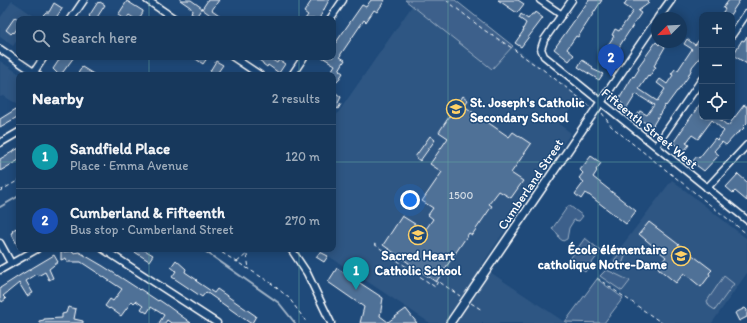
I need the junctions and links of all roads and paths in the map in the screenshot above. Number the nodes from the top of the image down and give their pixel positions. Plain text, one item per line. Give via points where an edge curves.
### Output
1 (84, 0) edge
2 (147, 0) edge
3 (343, 0) edge
4 (540, 0) edge
5 (572, 0) edge
6 (671, 0) edge
7 (663, 12) edge
8 (747, 13) edge
9 (562, 15) junction
10 (73, 16) edge
11 (171, 16) edge
12 (332, 16) edge
13 (651, 29) edge
14 (735, 31) edge
15 (0, 49) edge
16 (43, 60) edge
17 (238, 60) edge
18 (302, 60) edge
19 (33, 72) edge
20 (37, 72) edge
21 (256, 72) edge
22 (294, 72) edge
23 (699, 83) edge
24 (600, 102) junction
25 (16, 134) edge
26 (0, 143) edge
27 (747, 144) edge
28 (656, 146) junction
29 (16, 182) edge
30 (707, 188) junction
31 (0, 192) edge
32 (747, 220) edge
33 (0, 243) edge
34 (374, 244) dead end
35 (32, 252) edge
36 (108, 252) edge
37 (221, 252) edge
38 (293, 252) edge
39 (247, 254) joint
40 (236, 262) junction
41 (12, 263) junction
42 (249, 269) junction
43 (0, 270) edge
44 (597, 278) dead end
45 (466, 300) junction
46 (482, 310) dead end
47 (217, 323) edge
48 (306, 323) edge
49 (330, 323) edge
50 (450, 323) edge
51 (662, 323) edge

1 - 10 street
2 - 11 street
3 - 12 street
4 - 9 street
5 - 9 street
6 - 7 street, Cumberland Street
8 - 14 street
9 - 24 street, Fifteenth Street West via 544,40 542,52
13 - 24 street, Cumberland Street
15 - 19 street
16 - 20 street
17 - 21 street
18 - 22 street
23 - 28 street
24 - 28 street, Fifteenth Street West
24 - 45 street, Cumberland Street
25 - 26 street
27 - 30 street
28 - 30 street, Fifteenth Street West
29 - 31 path
30 - 32 street, Fifteenth Street West
33 - 41 street
34 - 45 path via 435,287 438,281
35 - 41 street
36 - 47 street
37 - 40 path
38 - 49 street via 307,273
39 - 40 path
39 - 42 path
40 - 42 path
41 - 43 street
42 - 48 path via 289,298
44 - 51 path
45 - 46 path
45 - 50 street, Cumberland Street

